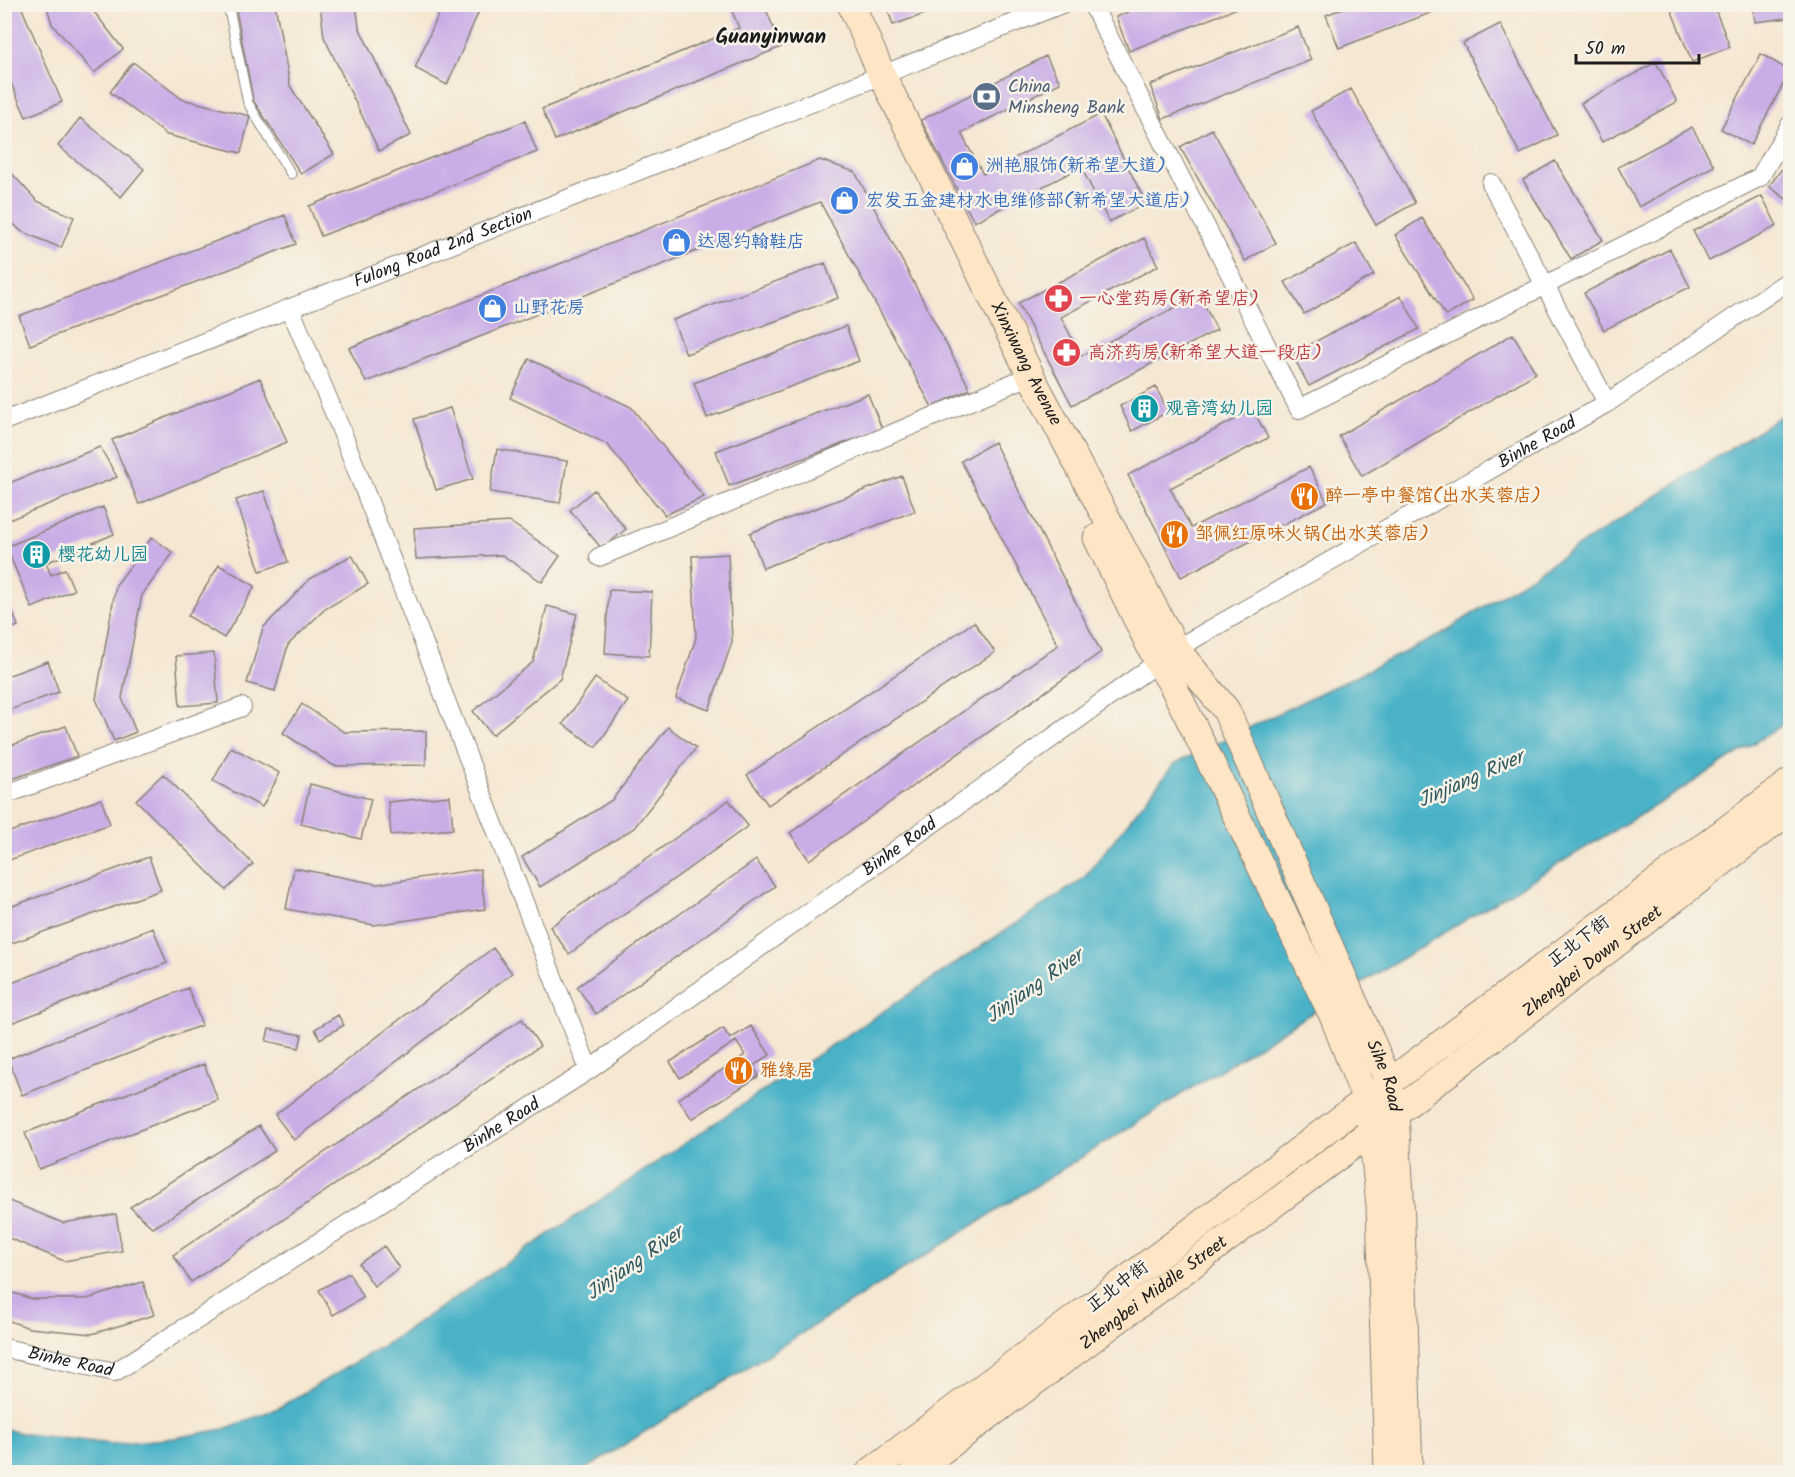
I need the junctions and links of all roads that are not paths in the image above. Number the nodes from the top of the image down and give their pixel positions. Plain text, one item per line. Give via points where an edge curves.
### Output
1 (228, 4) edge
2 (833, 4) edge
3 (851, 4) edge
4 (1062, 4) edge
5 (1092, 4) edge
6 (874, 77) junction
7 (1791, 125) edge
8 (291, 174) dead end
9 (1491, 183) dead end
10 (1791, 280) edge
11 (1546, 287) junction
12 (290, 308) junction
13 (1020, 380) junction
14 (1606, 402) junction
15 (4, 421) edge
16 (599, 556) dead end
17 (1167, 655) junction
18 (242, 707) dead end
19 (1226, 710) joint
20 (1791, 782) edge
21 (4, 795) edge
22 (1791, 810) edge
23 (1346, 1015) junction
24 (589, 1070) junction
25 (1389, 1082) junction
26 (1366, 1100) junction
27 (1395, 1113) junction
28 (1372, 1131) junction
29 (4, 1348) edge
30 (870, 1473) edge
31 (912, 1473) edge
32 (1388, 1473) edge
33 (1409, 1473) edge

1 - 8 lane via 248,103
2 - 6 street
3 - 6 street, Xinxiwang Avenue
4 - 6 street, Fulong Road 2nd Section
5 - 11 street via 1299,409
6 - 12 street, Fulong Road 2nd Section
6 - 13 street
6 - 17 street, Xinxiwang Avenue via 1032,378
7 - 11 street via 1760,177
9 - 11 street
10 - 14 street, Binhe Road
11 - 14 street
12 - 15 street, Fulong Road 2nd Section
12 - 24 street via 340,426
13 - 16 street
13 - 17 street
14 - 17 street, Binhe Road
17 - 19 street, Xinxiwang Avenue
17 - 23 street, Sihe Road via 1172,684
17 - 24 street, Binhe Road
18 - 21 street
19 - 23 street, Sihe Road
20 - 25 street, 正北下街
22 - 27 street, Zhengbei Down Street
23 - 25 street, Sihe Road
23 - 26 street, Sihe Road
24 - 29 street, Binhe Road via 115,1372
25 - 26 street, 正北下街
25 - 27 street, Sihe Road
26 - 28 street, Sihe Road
26 - 30 street, 正北中街
27 - 28 street, Zhengbei Middle Street
27 - 33 street, Sihe Road
28 - 31 street, Zhengbei Middle Street
28 - 32 street, Sihe Road via 1380,1205

